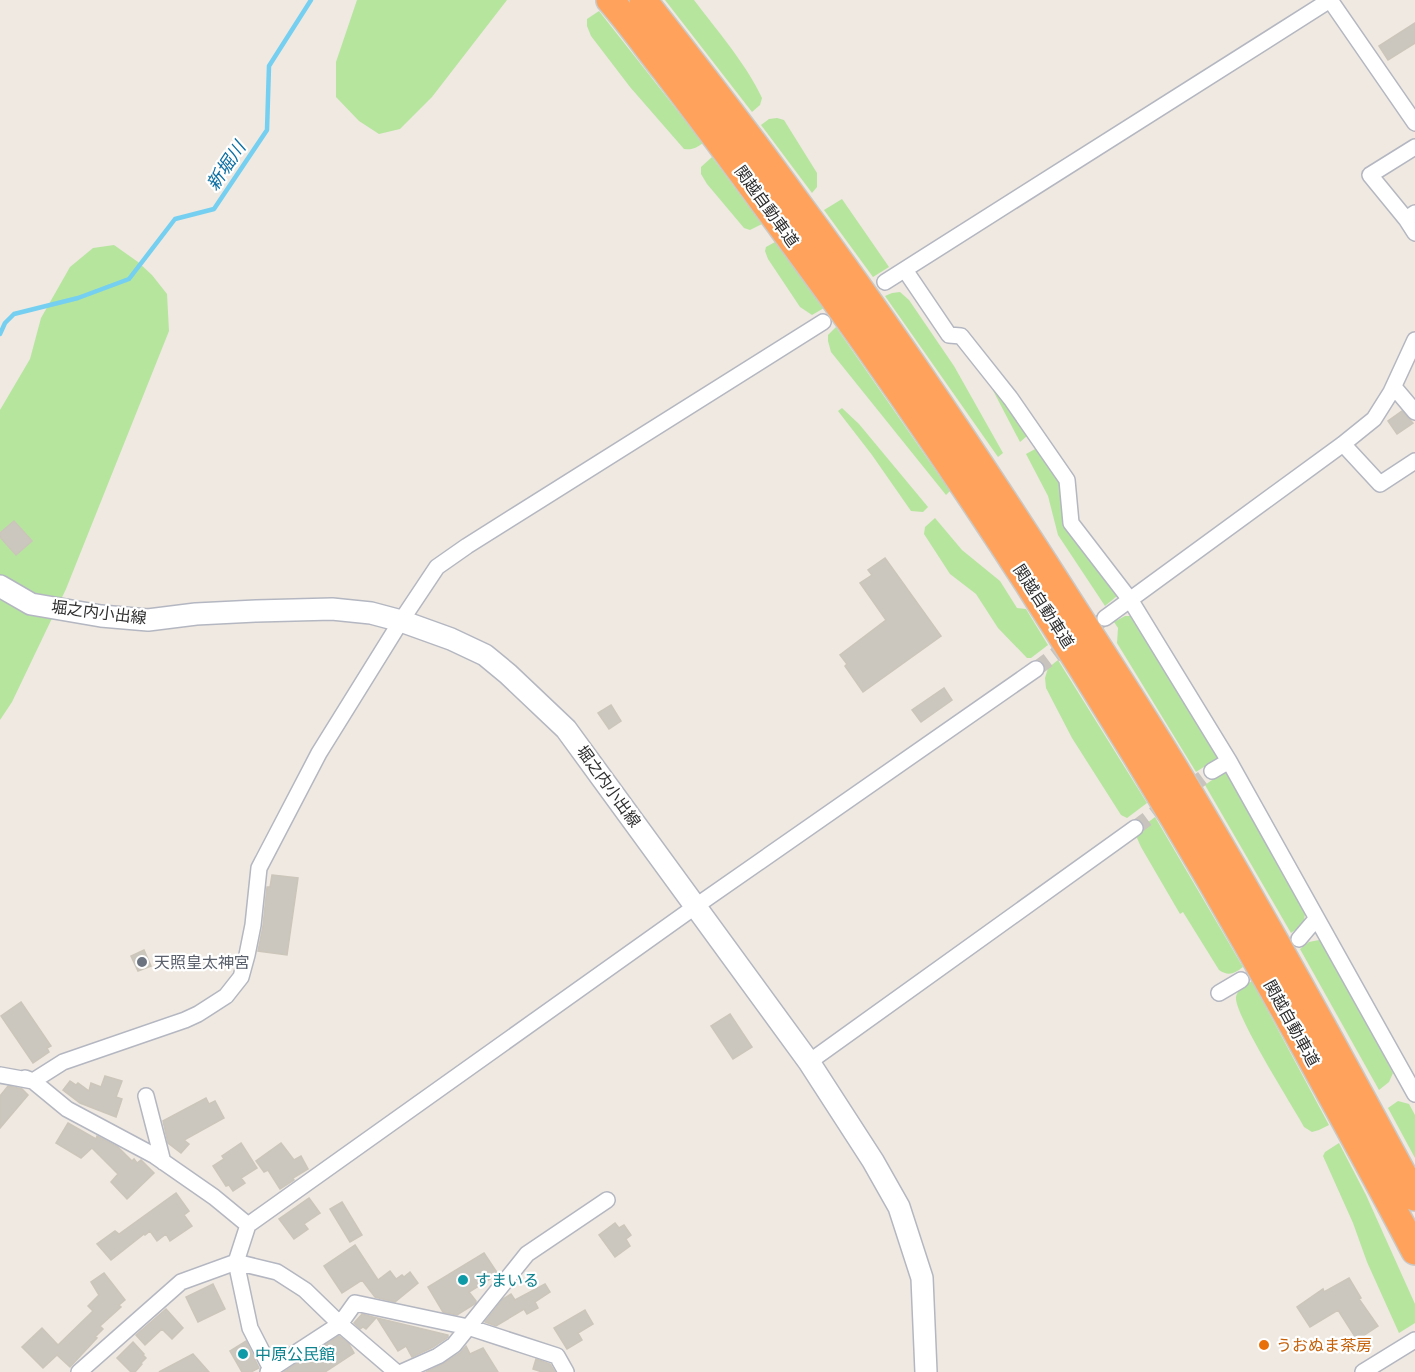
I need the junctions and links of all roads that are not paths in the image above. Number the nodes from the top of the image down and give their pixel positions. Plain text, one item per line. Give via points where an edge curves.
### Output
1 (610, 0) edge
2 (644, 0) edge
3 (1330, 0) edge
4 (1415, 123) edge
5 (1415, 147) edge
6 (1410, 216) edge
7 (1415, 233) edge
8 (905, 270) junction
9 (885, 282) dead end
10 (823, 322) dead end
11 (1415, 340) edge
12 (1394, 387) junction
13 (1415, 412) edge
14 (1343, 444) junction
15 (1415, 461) edge
16 (0, 587) edge
17 (1131, 601) junction
18 (1105, 618) tunnel mouth
19 (401, 621) junction
20 (1036, 669) tunnel mouth
21 (1229, 761) junction
22 (1212, 771) tunnel mouth
23 (1135, 828) tunnel mouth
24 (696, 906) junction
25 (1316, 919) junction
26 (1299, 939) dead end
27 (1241, 980) dead end
28 (1219, 993) dead end
29 (808, 1062) junction
30 (0, 1069) edge
31 (0, 1075) edge
32 (33, 1081) junction
33 (1413, 1085) edge
34 (146, 1096) dead end
35 (163, 1162) junction
36 (1415, 1197) edge
37 (608, 1200) dead end
38 (1398, 1218) junction
39 (248, 1225) junction
40 (1415, 1251) edge
41 (1415, 1259) edge
42 (236, 1262) junction
43 (340, 1324) junction
44 (468, 1327) junction
45 (1415, 1340) edge
46 (270, 1371) edge
47 (79, 1372) edge
48 (396, 1372) edge
49 (402, 1372) edge
50 (566, 1372) edge
51 (926, 1372) edge
52 (1364, 1372) edge

1 - 38 highway, 関越自動車道 via 788,235 999,537 1211,880
2 - 36 highway, 関越自動車道 via 797,202 1020,525 1171,763 1324,1029
3 - 4 street
3 - 8 street
5 - 6 street via 1370,175
6 - 7 street
8 - 9 street
8 - 17 street via 949,335 961,336 1024,417 1067,480 1071,523
10 - 19 street via 437,567
11 - 12 street
12 - 13 street
12 - 14 street via 1374,418
14 - 15 street via 1380,484
14 - 17 street
16 - 19 main road, 堀之内小出線 via 31,603 148,620 332,609 371,612
17 - 18 street
17 - 21 street
19 - 24 main road, 堀之内小出線 via 484,655 567,729
19 - 32 street via 320,753 259,868 247,955 241,977 226,996 185,1020 63,1062
20 - 24 street
21 - 22 street
21 - 25 street
23 - 29 street
24 - 29 main road, 堀之内小出線
24 - 39 street
25 - 26 street
25 - 33 street
27 - 28 street
29 - 51 main road, 堀之内小出線 via 899,1207 922,1278
30 - 32 street
31 - 32 street
32 - 35 street via 67,1109
34 - 35 street
35 - 39 street
37 - 44 street via 527,1254
38 - 40 highway, 関越自動車道
38 - 41 highway
39 - 42 street
42 - 43 street via 277,1272 305,1290
42 - 46 street via 250,1328
42 - 47 street via 182,1282
43 - 44 street via 355,1303
43 - 46 street
43 - 48 street
44 - 49 street via 454,1345 438,1356
44 - 50 street via 557,1356
45 - 52 street

